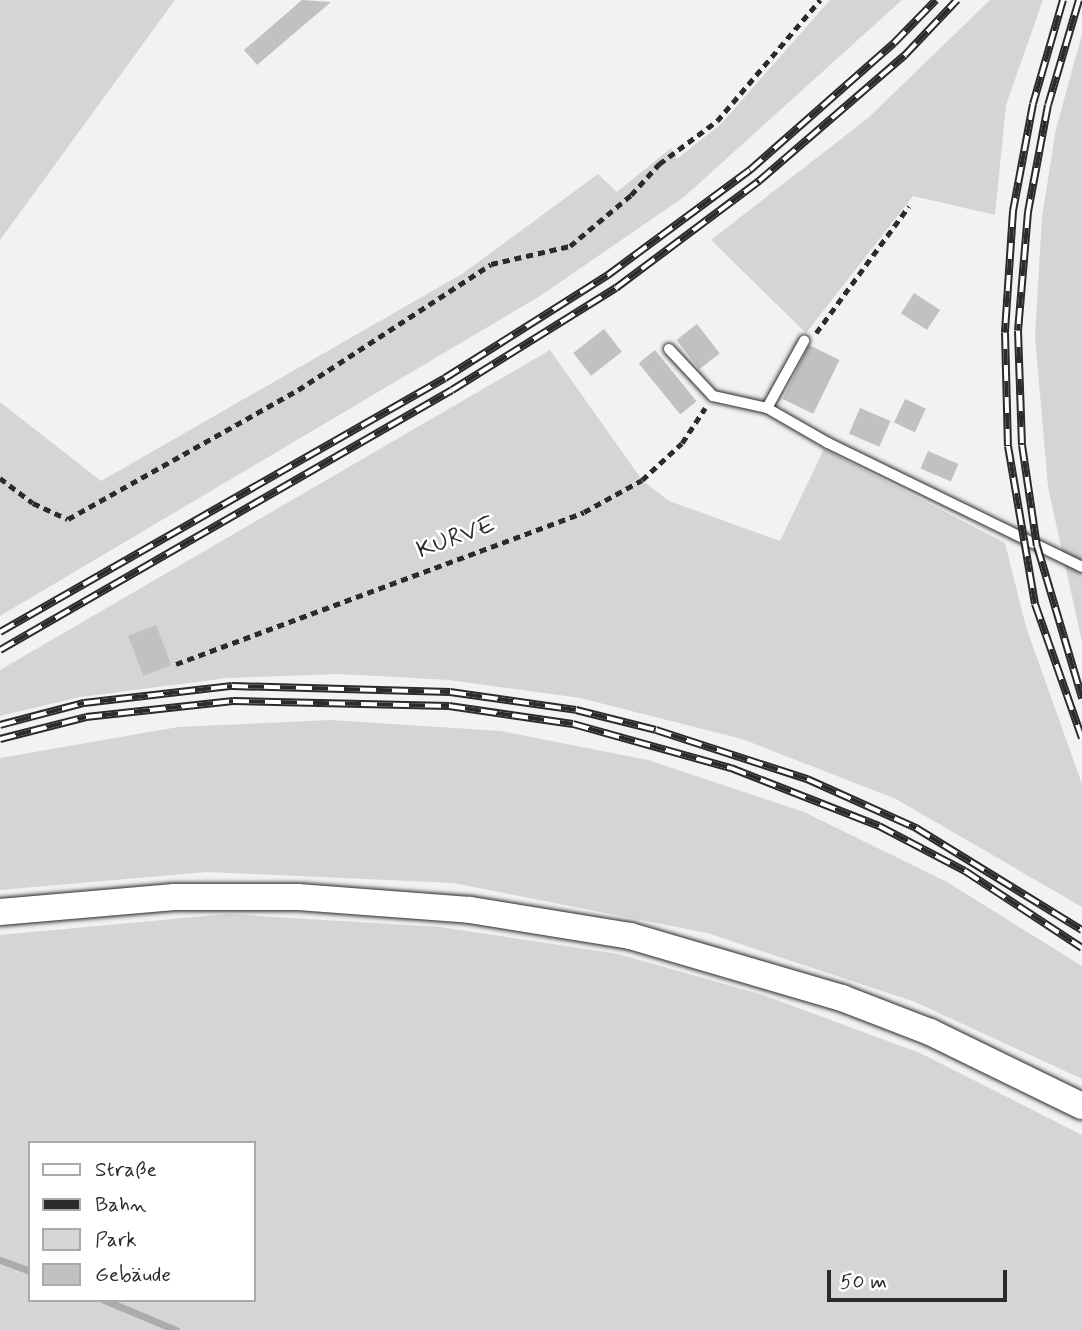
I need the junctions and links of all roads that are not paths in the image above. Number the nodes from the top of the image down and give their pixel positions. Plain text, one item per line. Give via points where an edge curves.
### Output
1 (804, 341) road end
2 (670, 349) dead end
3 (767, 408) junction
4 (1082, 567) edge
5 (0, 912) edge
6 (1082, 1106) edge

1 - 3 lane
2 - 3 lane via 713,396
3 - 4 lane
5 - 6 main road via 174,897 298,897 470,910 630,936 842,998 930,1032

